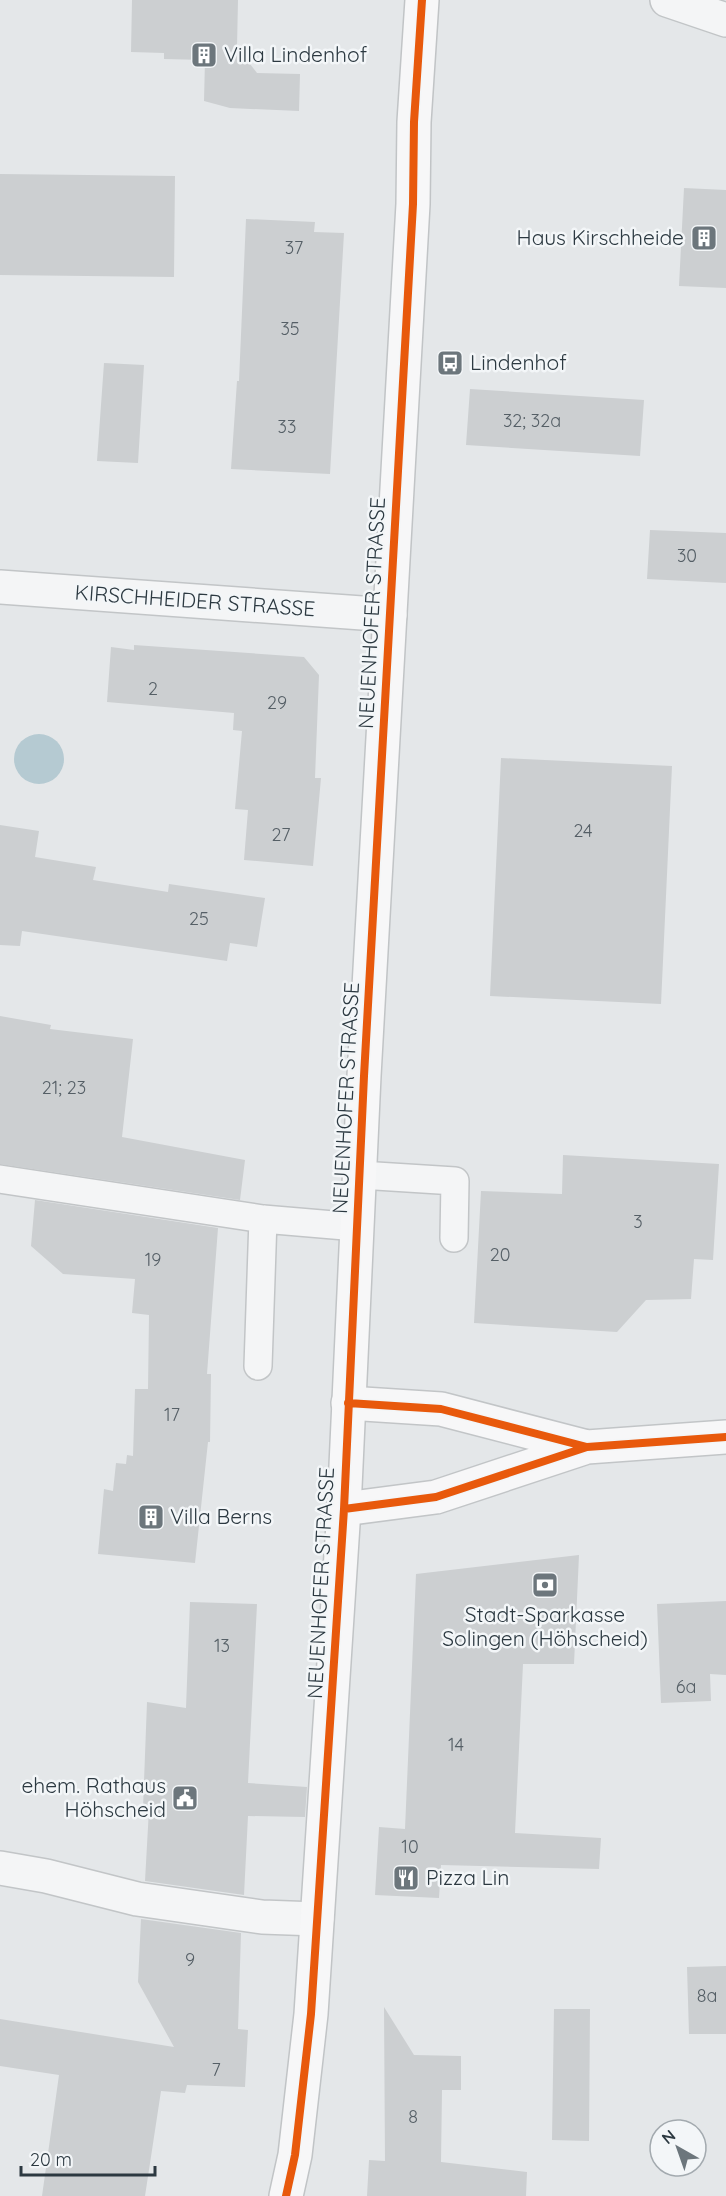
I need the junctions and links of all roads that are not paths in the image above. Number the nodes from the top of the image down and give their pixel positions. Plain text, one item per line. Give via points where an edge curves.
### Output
1 (422, 0) edge
2 (667, 0) edge
3 (726, 20) edge
4 (0, 587) edge
5 (390, 615) junction
6 (360, 1175) junction
7 (0, 1179) edge
8 (263, 1219) junction
9 (357, 1227) junction
10 (454, 1238) dead end
11 (258, 1366) dead end
12 (348, 1403) junction
13 (726, 1437) edge
14 (587, 1447) junction
15 (344, 1509) junction
16 (0, 1868) edge
17 (317, 1919) junction
18 (285, 2196) edge

1 - 5 main road, NEUENHOFER STRASSE
2 - 3 street
4 - 5 street, KIRSCHHEIDER STRASSE
5 - 6 main road, NEUENHOFER STRASSE
6 - 9 main road, NEUENHOFER STRASSE
6 - 10 lane via 454,1181
7 - 8 lane
8 - 9 lane
8 - 11 lane
9 - 12 main road, NEUENHOFER STRASSE
12 - 14 main road via 441,1410
12 - 15 main road, NEUENHOFER STRASSE
13 - 14 main road
14 - 15 main road via 436,1497
15 - 17 main road, NEUENHOFER STRASSE
16 - 17 street via 137,1899 262,1917
17 - 18 main road, NEUENHOFER STRASSE via 295,2155

